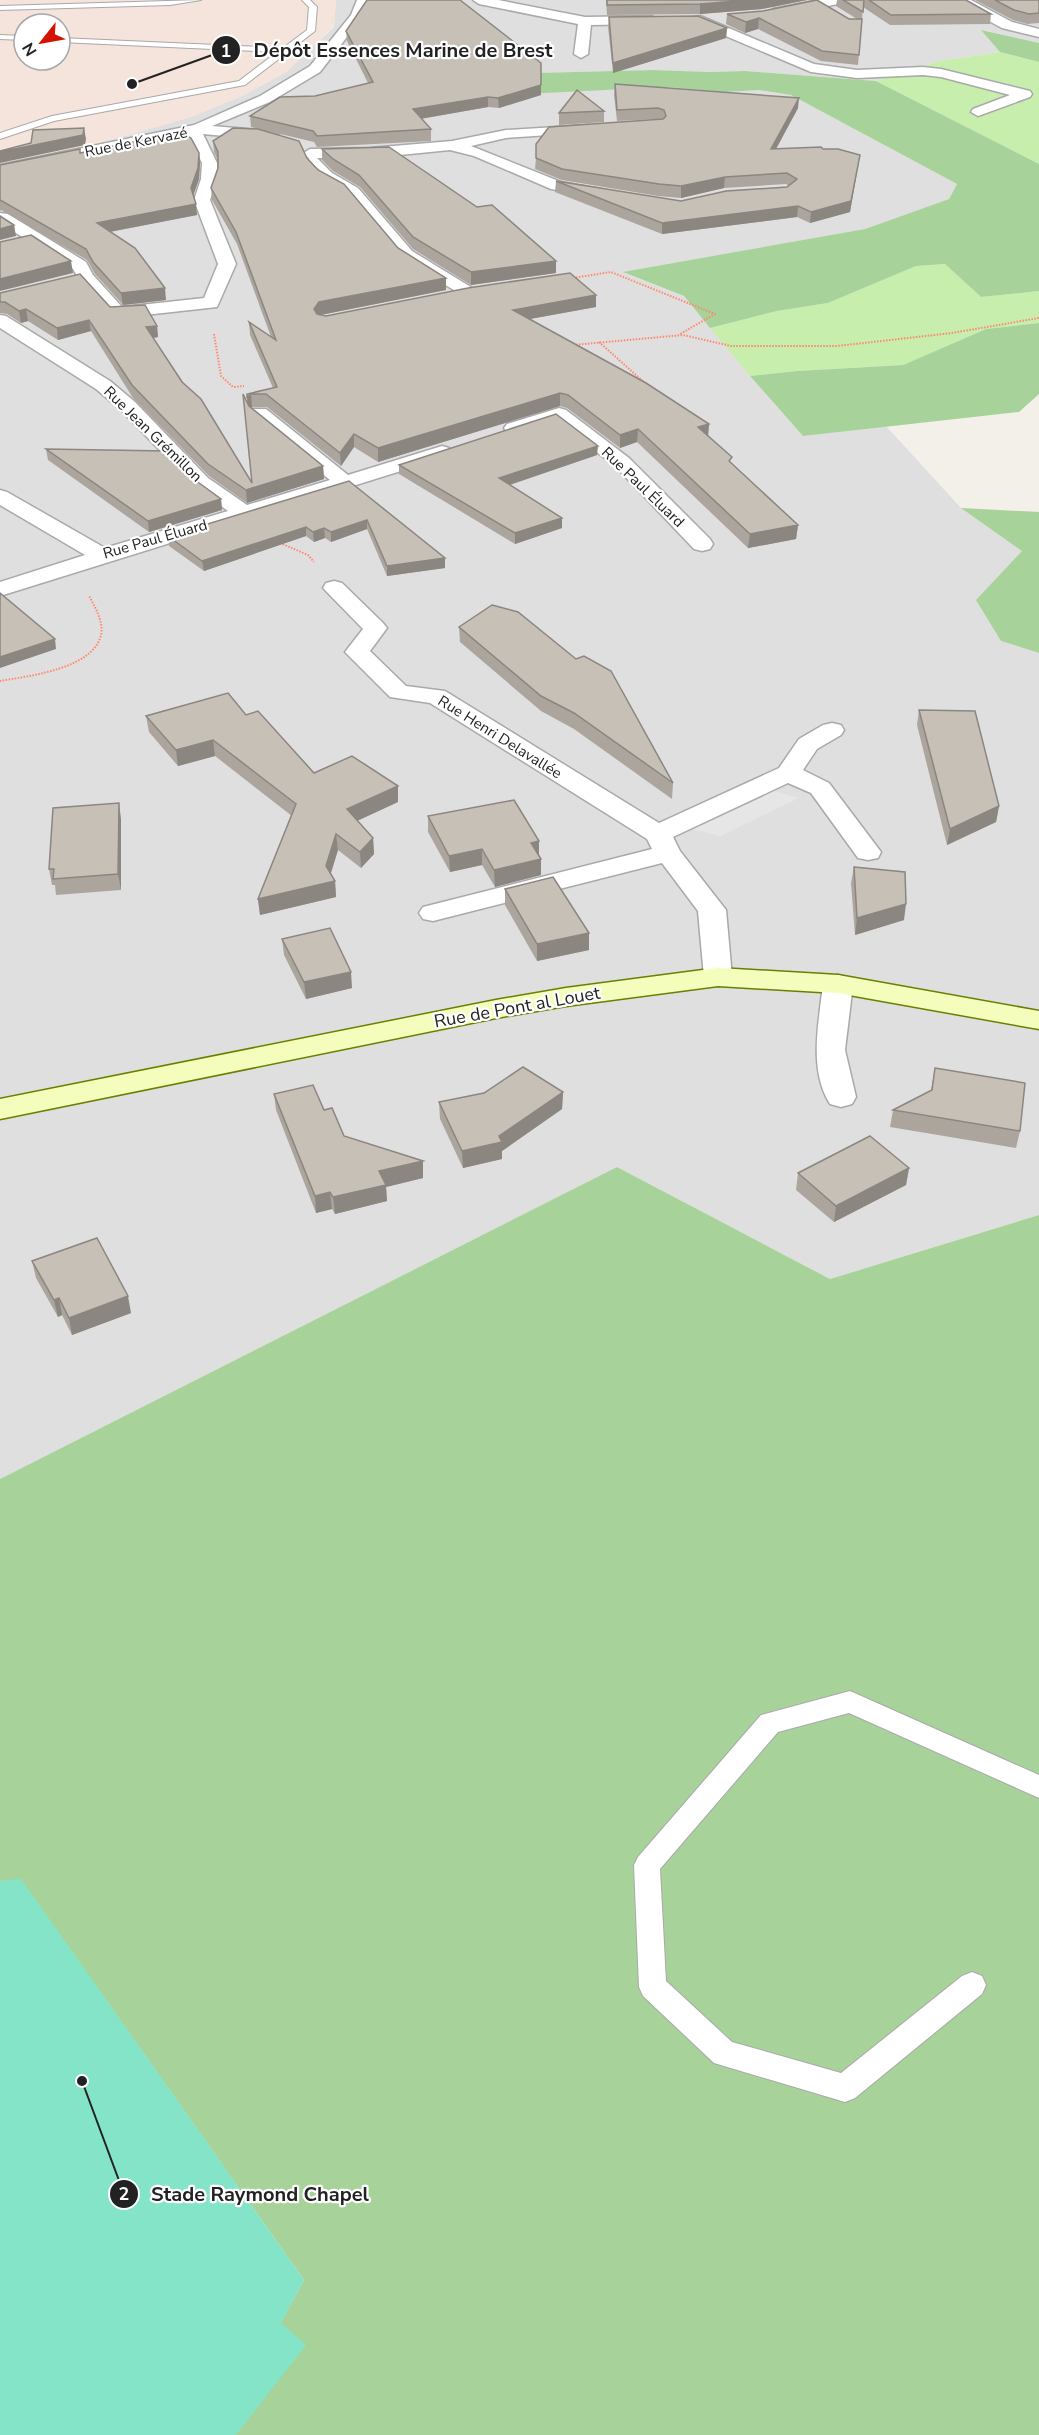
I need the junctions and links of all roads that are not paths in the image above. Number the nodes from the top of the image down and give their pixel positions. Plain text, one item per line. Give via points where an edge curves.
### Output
1 (197, 0) edge
2 (306, 0) edge
3 (363, 0) edge
4 (479, 0) edge
5 (838, 0) edge
6 (956, 0) edge
7 (819, 4) junction
8 (0, 10) edge
9 (837, 14) edge
10 (762, 15) edge
11 (731, 17) edge
12 (9, 20) dead end
13 (665, 20) edge
14 (585, 21) junction
15 (1039, 33) edge
16 (72, 41) edge
17 (285, 50) junction
18 (581, 54) dead end
19 (978, 112) dead end
20 (192, 129) junction
21 (599, 129) edge
22 (0, 136) edge
23 (451, 145) junction
24 (299, 147) junction
25 (0, 170) edge
26 (618, 196) edge
27 (2, 217) edge
28 (36, 238) junction
29 (9, 245) edge
30 (86, 277) junction
31 (64, 282) edge
32 (489, 290) edge
33 (468, 294) junction
34 (444, 298) edge
35 (0, 320) edge
36 (259, 413) edge
37 (492, 435) edge
38 (459, 446) edge
39 (346, 483) junction
40 (0, 496) edge
41 (244, 513) junction
42 (702, 544) dead end
43 (101, 555) junction
44 (0, 588) edge
45 (334, 588) road end
46 (832, 730) dead end
47 (788, 773) junction
48 (663, 844) junction
49 (868, 852) dead end
50 (433, 913) dead end
51 (718, 977) junction
52 (838, 984) junction
53 (1039, 1020) edge
54 (841, 1097) dead end
55 (0, 1109) edge
56 (1039, 1788) edge
57 (972, 1985) dead end

1 - 8 lane
2 - 17 lane via 313,7 311,31
3 - 20 street via 357,16 315,69 265,99
4 - 14 street
5 - 7 street
6 - 15 street via 1007,25
7 - 9 street
7 - 10 street
8 - 12 lane
11 - 19 street via 694,20 812,68 857,74 941,73 1025,94
13 - 14 street
14 - 18 street
16 - 17 lane
17 - 22 lane via 242,83 52,119
20 - 24 street via 259,134
20 - 25 street, Rue de Kervazé
20 - 30 street, Rue de Kervazé via 206,148 212,174 202,200 226,264 211,303 118,313
21 - 23 street via 506,134
23 - 24 street via 370,153
23 - 26 street via 557,186
24 - 33 street via 326,176 352,191 406,255
27 - 28 street
28 - 29 street
28 - 30 street via 80,266
30 - 31 street
32 - 33 street
33 - 34 street
35 - 41 street, Rue Jean Grémillon via 104,385 201,482
36 - 39 street
37 - 42 street, Rue Paul Éluard via 560,414 622,462
38 - 39 street, Rue Paul Éluard
39 - 41 street, Rue Paul Éluard
40 - 43 street
41 - 43 street, Rue Paul Éluard
43 - 44 street, Rue Paul Éluard
45 - 48 street, Rue Henri Delavallée via 375,628 357,652 399,692 436,696
46 - 47 street via 808,744
47 - 48 street
47 - 49 street via 820,788
48 - 50 street
48 - 51 street, Rue Henri Delavallée via 712,910
51 - 52 street, Rue de Pont al Louet
51 - 55 street, Rue de Pont al Louet via 496,1009
52 - 53 street, Rue de Pont al Louet
52 - 54 street via 830,1050
56 - 57 lane via 850,1702 770,1723 647,1865 653,1988 724,2054 845,2088

